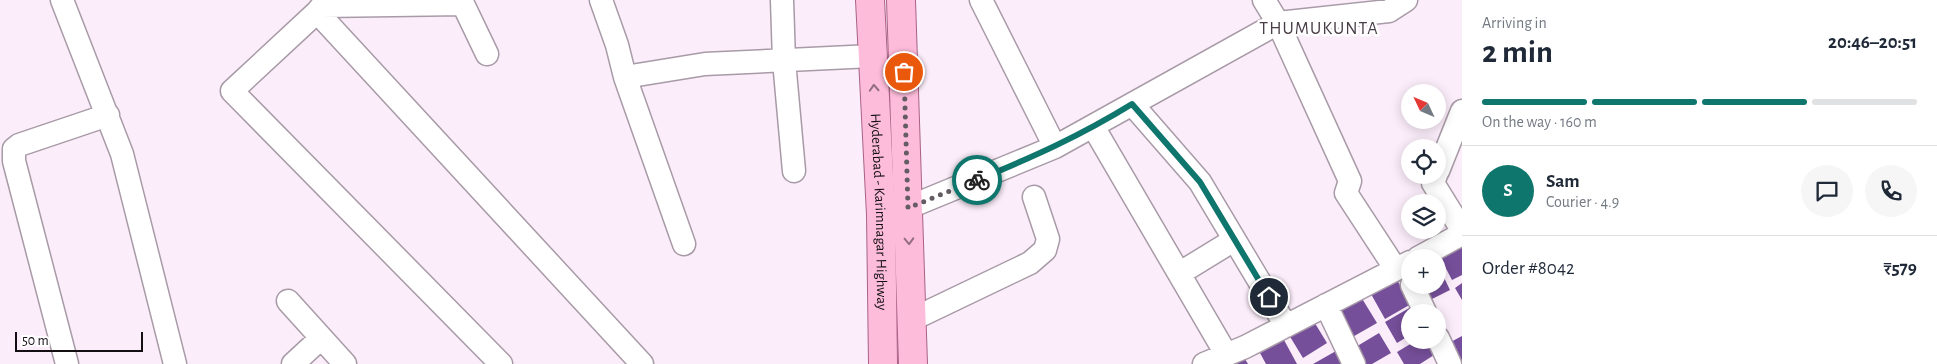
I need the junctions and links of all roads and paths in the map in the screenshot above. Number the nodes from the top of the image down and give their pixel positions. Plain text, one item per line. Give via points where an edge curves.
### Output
1 (62, 0) edge
2 (601, 0) edge
3 (782, 0) edge
4 (870, 0) edge
5 (901, 0) edge
6 (981, 0) edge
7 (1264, 0) edge
8 (1406, 0) edge
9 (320, 6) edge
10 (1278, 23) junction
11 (487, 54) dead end
12 (872, 56) junction
13 (784, 61) junction
14 (625, 77) junction
15 (1132, 104) junction
16 (1462, 111) edge
17 (108, 115) junction
18 (1094, 128) junction
19 (1055, 147) junction
20 (1446, 151) edge
21 (794, 171) dead end
22 (1434, 184) edge
23 (1034, 197) dead end
24 (908, 208) junction
25 (1462, 230) edge
26 (1462, 234) edge
27 (1234, 240) junction
28 (684, 244) dead end
29 (1440, 249) edge
30 (1401, 261) edge
31 (1180, 273) junction
32 (1401, 273) edge
33 (288, 301) dead end
34 (1326, 305) junction
35 (911, 320) junction
36 (1286, 326) junction
37 (320, 338) junction
38 (1443, 349) edge
39 (1242, 355) edge
40 (67, 364) edge
41 (175, 364) edge
42 (293, 364) edge
43 (345, 364) edge
44 (501, 364) edge
45 (642, 364) edge
46 (883, 364) edge
47 (913, 364) edge
48 (1204, 364) edge
49 (1354, 364) edge
50 (1450, 364) edge

1 - 17 street
2 - 14 street
3 - 13 street
4 - 12 main road, Hyderabad - Karimnagar Highway
5 - 24 main road, Hyderabad - Karimnagar Highway
6 - 19 street
7 - 10 street
8 - 10 street via 1389,11
9 - 11 street via 463,4
9 - 44 street via 232,91
9 - 45 street
10 - 15 street
10 - 30 street via 1350,180 1346,193
12 - 13 street
46 -> 12 main road, Hyderabad - Karimnagar Highway via 881,215
13 - 14 street via 705,64
13 - 21 street
14 - 28 street
15 - 18 street
15 - 27 street via 1200,182
16 - 20 street
17 - 40 street via 14,148 14,161
17 - 41 street via 122,154
18 - 19 street
18 - 31 street
19 - 24 street
22 - 25 street
23 - 35 street via 1048,239 1045,250 1030,263
24 -> 35 main road, Hyderabad - Karimnagar Highway
26 - 29 street
27 - 31 street
27 - 36 street
31 - 39 street
32 - 34 street
33 - 37 street
34 - 36 street
34 - 49 street
35 - 47 main road, Hyderabad - Karimnagar Highway
36 - 39 street
37 - 42 street
37 - 43 street
38 - 50 street
39 - 48 street

